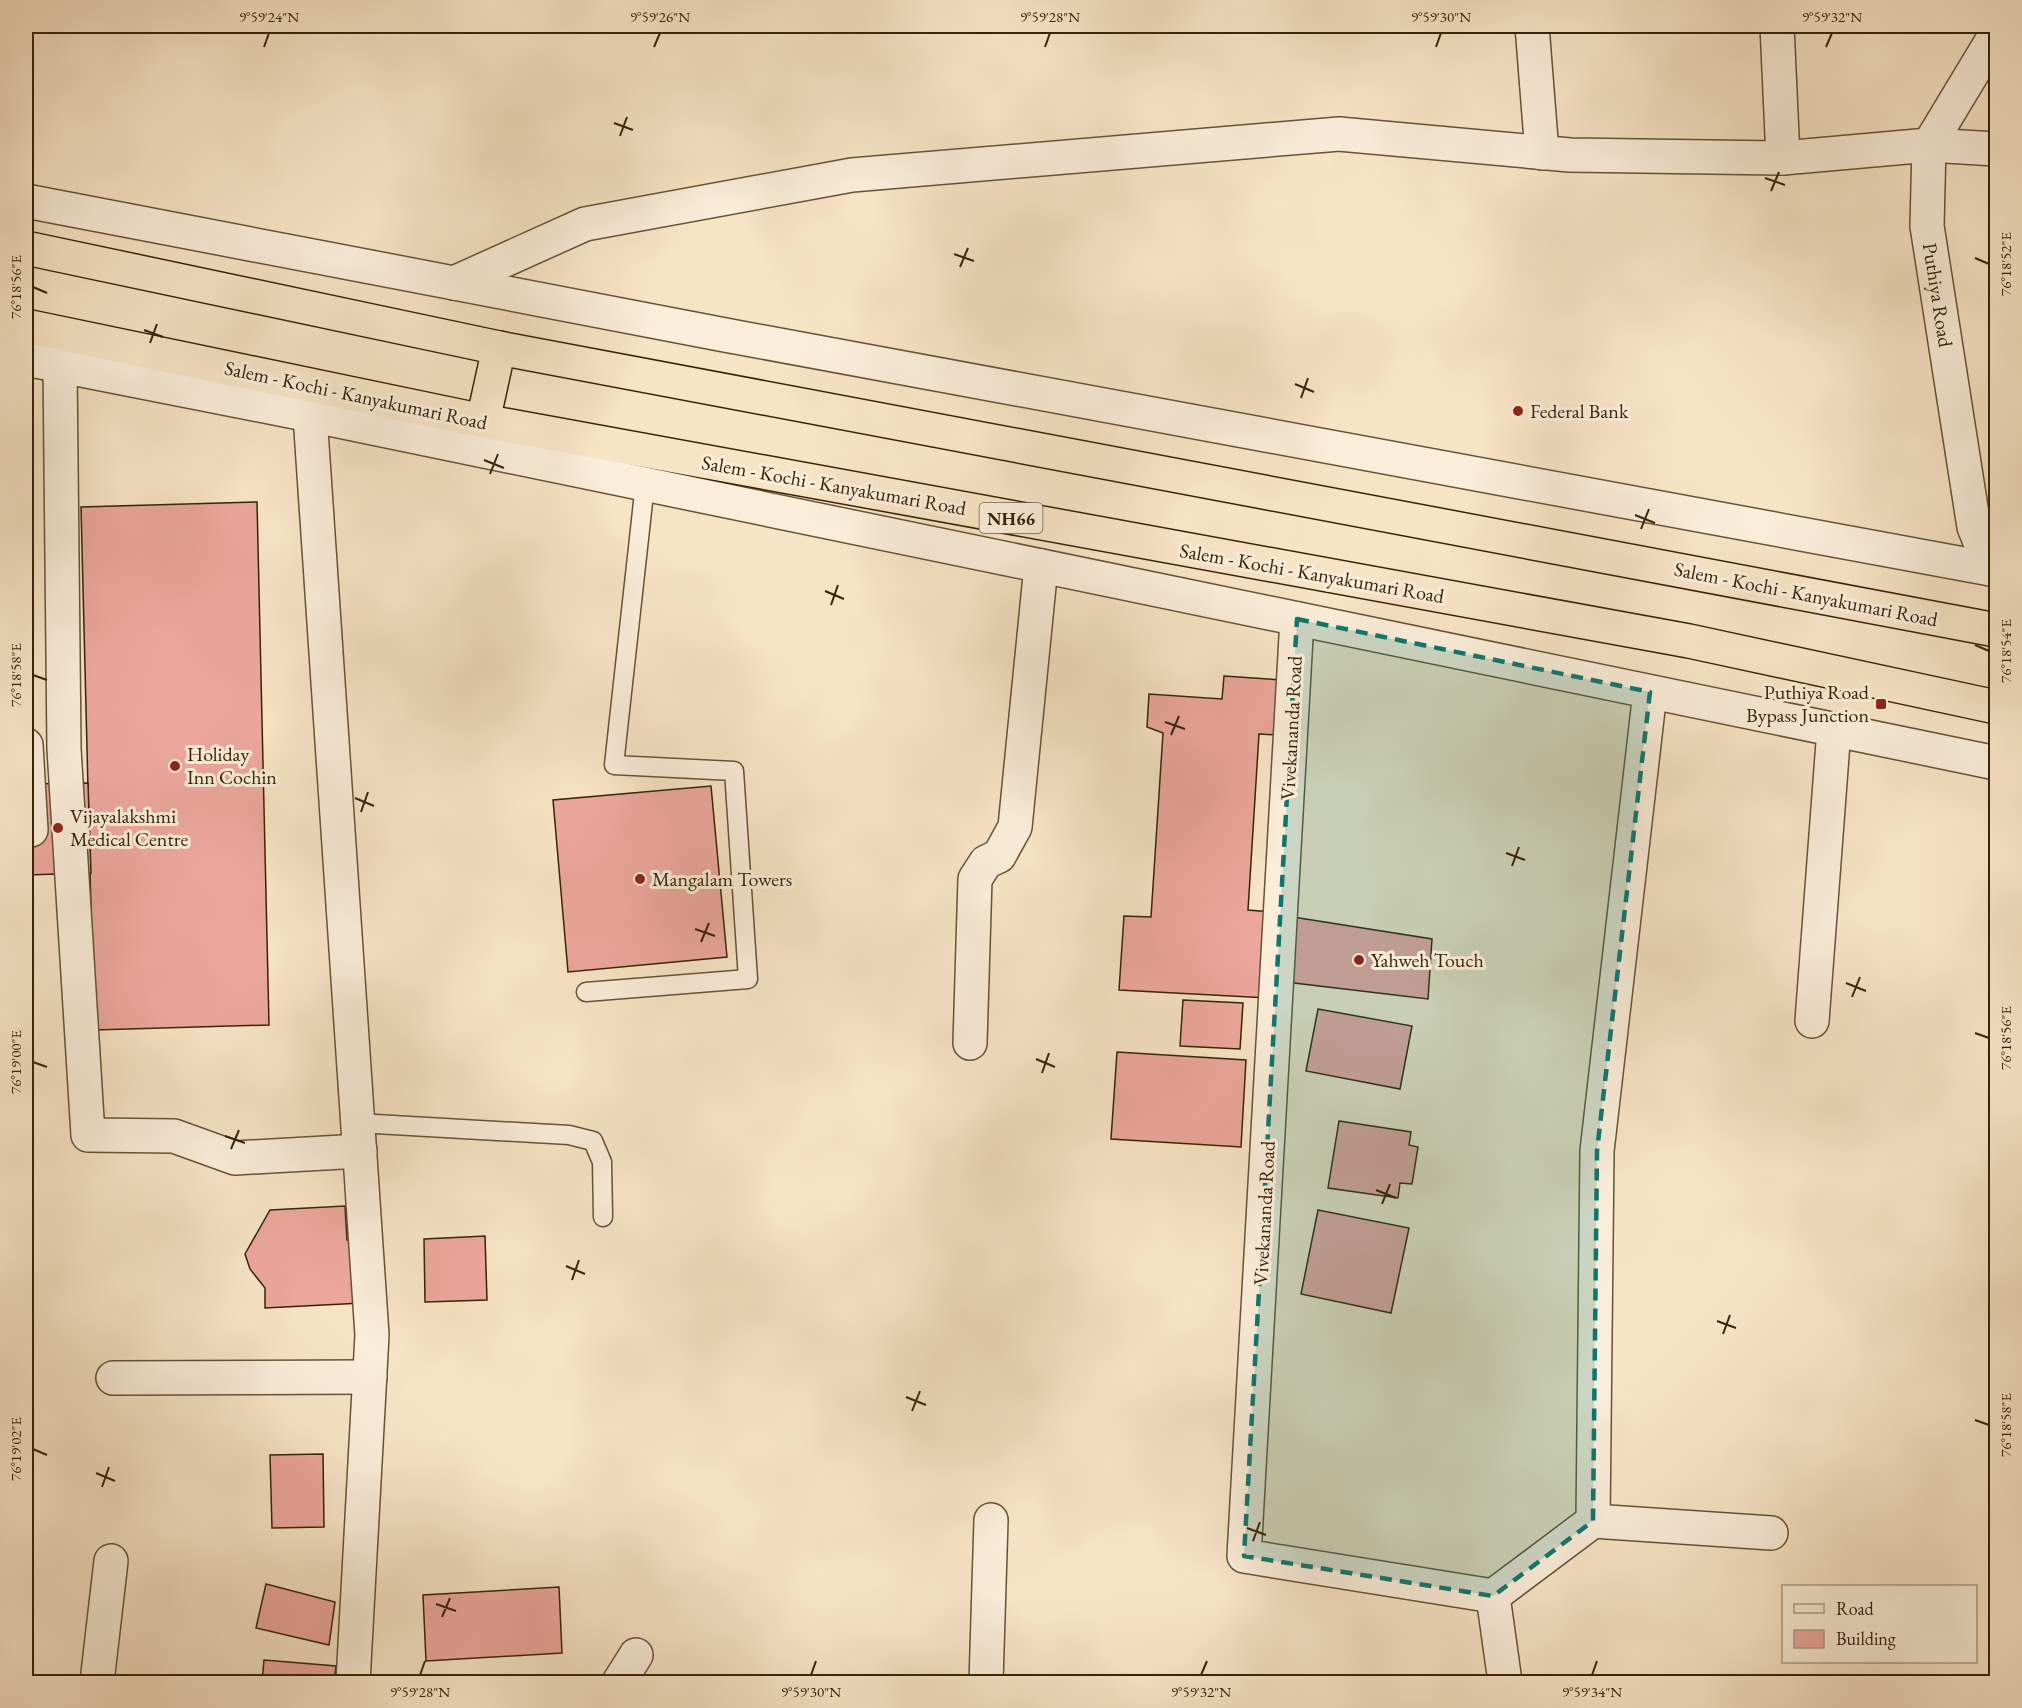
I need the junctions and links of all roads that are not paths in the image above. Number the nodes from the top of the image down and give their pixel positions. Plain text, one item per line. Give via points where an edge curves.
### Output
1 (1532, 26) edge
2 (1777, 26) edge
3 (1996, 34) edge
4 (1929, 145) junction
5 (1996, 149) edge
6 (1542, 153) junction
7 (1783, 158) junction
8 (26, 201) edge
9 (26, 248) edge
10 (453, 283) junction
11 (26, 326) edge
12 (499, 348) junction
13 (26, 359) edge
14 (60, 366) junction
15 (310, 415) junction
16 (483, 421) junction
17 (645, 484) junction
18 (1041, 566) junction
19 (1994, 570) edge
20 (1297, 619) junction
21 (1996, 630) edge
22 (1650, 692) junction
23 (1996, 707) edge
24 (1834, 729) junction
25 (26, 746) edge
26 (1996, 763) edge
27 (26, 830) edge
28 (586, 992) dead end
29 (1812, 1022) dead end
30 (970, 1043) dead end
31 (359, 1137) junction
32 (603, 1217) dead end
33 (370, 1377) junction
34 (112, 1378) dead end
35 (991, 1520) dead end
36 (1593, 1521) junction
37 (1771, 1533) dead end
38 (111, 1561) dead end
39 (1492, 1596) junction
40 (636, 1655) dead end
41 (97, 1683) edge
42 (353, 1683) edge
43 (619, 1683) edge
44 (986, 1683) edge
45 (1505, 1683) edge

1 - 6 street
2 - 7 street
3 - 4 street, Puthiya Road
4 - 5 street
4 - 7 street
4 - 19 street, Puthiya Road via 1927,226 1974,526
6 - 7 street
6 - 10 street via 1339,134 852,175 585,224
8 - 10 street
9 - 12 highway, Salem - Kochi - Kanyakumari Road
10 - 19 street
11 - 16 highway, Salem - Kochi - Kanyakumari Road / NH66
12 - 16 highway
12 - 21 highway, Salem - Kochi - Kanyakumari Road
13 - 14 street
14 - 15 street
14 - 31 street via 64,749 88,1135 174,1136 235,1158
15 - 17 street
15 - 31 street
16 - 23 highway, Salem - Kochi - Kanyakumari Road / NH66 via 1677,639
17 - 18 street
17 - 28 lane via 614,765 734,771 748,979
18 - 20 street
18 - 30 street via 1016,827 999,856 986,862 975,879
20 - 22 street
20 - 39 street, Vivekananda Road via 1244,1556
22 - 24 street
22 - 36 street via 1597,1151
24 - 26 street
24 - 29 street
25 - 27 street via 31,830
31 - 32 lane via 569,1135 593,1141 602,1162
31 - 33 street via 372,1335
33 - 34 street
33 - 42 street
35 - 44 street
36 - 37 street
36 - 39 street
38 - 41 street
39 - 45 street
40 - 43 street

